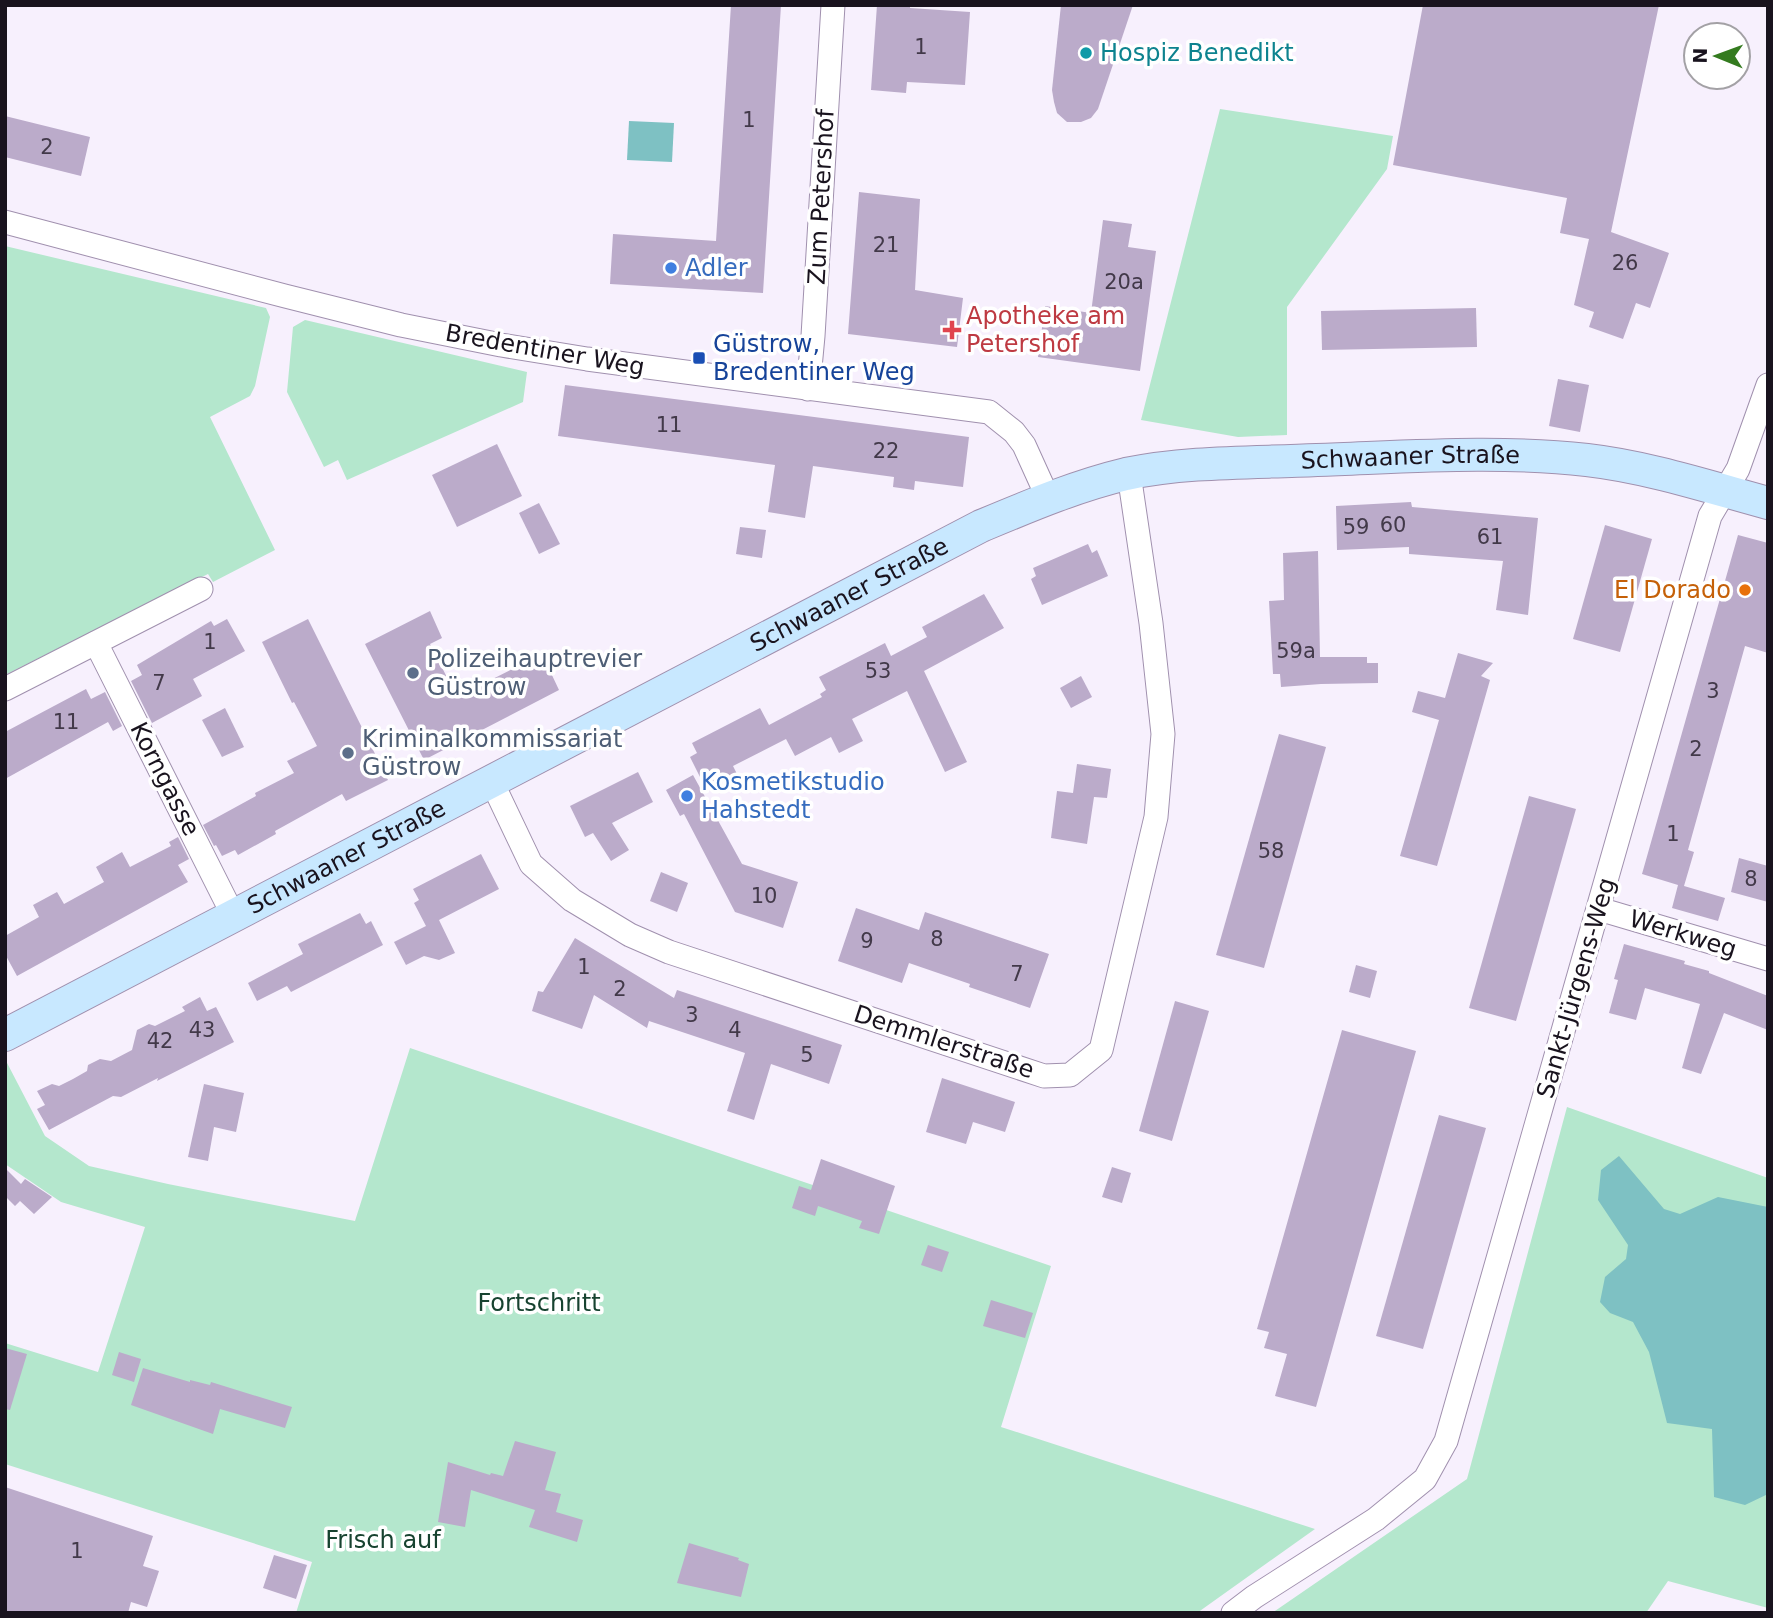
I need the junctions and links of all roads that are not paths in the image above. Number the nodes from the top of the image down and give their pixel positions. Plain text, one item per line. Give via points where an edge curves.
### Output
1 (833, 5) edge
2 (5, 222) edge
3 (1768, 385) edge
4 (808, 388) junction
5 (1129, 474) junction
6 (1725, 492) junction
7 (1048, 498) junction
8 (1768, 503) edge
9 (201, 589) dead end
10 (96, 643) junction
11 (5, 689) edge
12 (491, 780) junction
13 (1599, 909) junction
14 (233, 915) junction
15 (1768, 959) edge
16 (5, 1035) edge
17 (1233, 1613) edge

1 - 4 street, Zum Petershof
2 - 4 street, Bredentiner Weg via 413,327 587,359
3 - 6 street, Sankt-Jürgens-Weg
4 - 7 street, Bredentiner Weg via 989,412 1024,445
5 - 6 main road, Schwaaner Straße via 1239,463 1524,456 1589,460
5 - 7 main road, Schwaaner Straße
5 - 12 street, Demmlerstraße via 1163,734 1156,817 1101,1050 1070,1075 1044,1076 668,952 630,935 572,900 531,864
6 - 8 main road, Schwaaner Straße
6 - 13 street, Sankt-Jürgens-Weg via 1710,516
7 - 12 main road, Schwaaner Straße via 981,526
9 - 10 street
10 - 11 street
10 - 14 street, Korngasse
12 - 14 main road, Schwaaner Straße
13 - 15 street, Werkweg
13 - 17 street, Sankt-Jürgens-Weg via 1446,1441 1425,1479 1376,1519
14 - 16 main road, Schwaaner Straße

